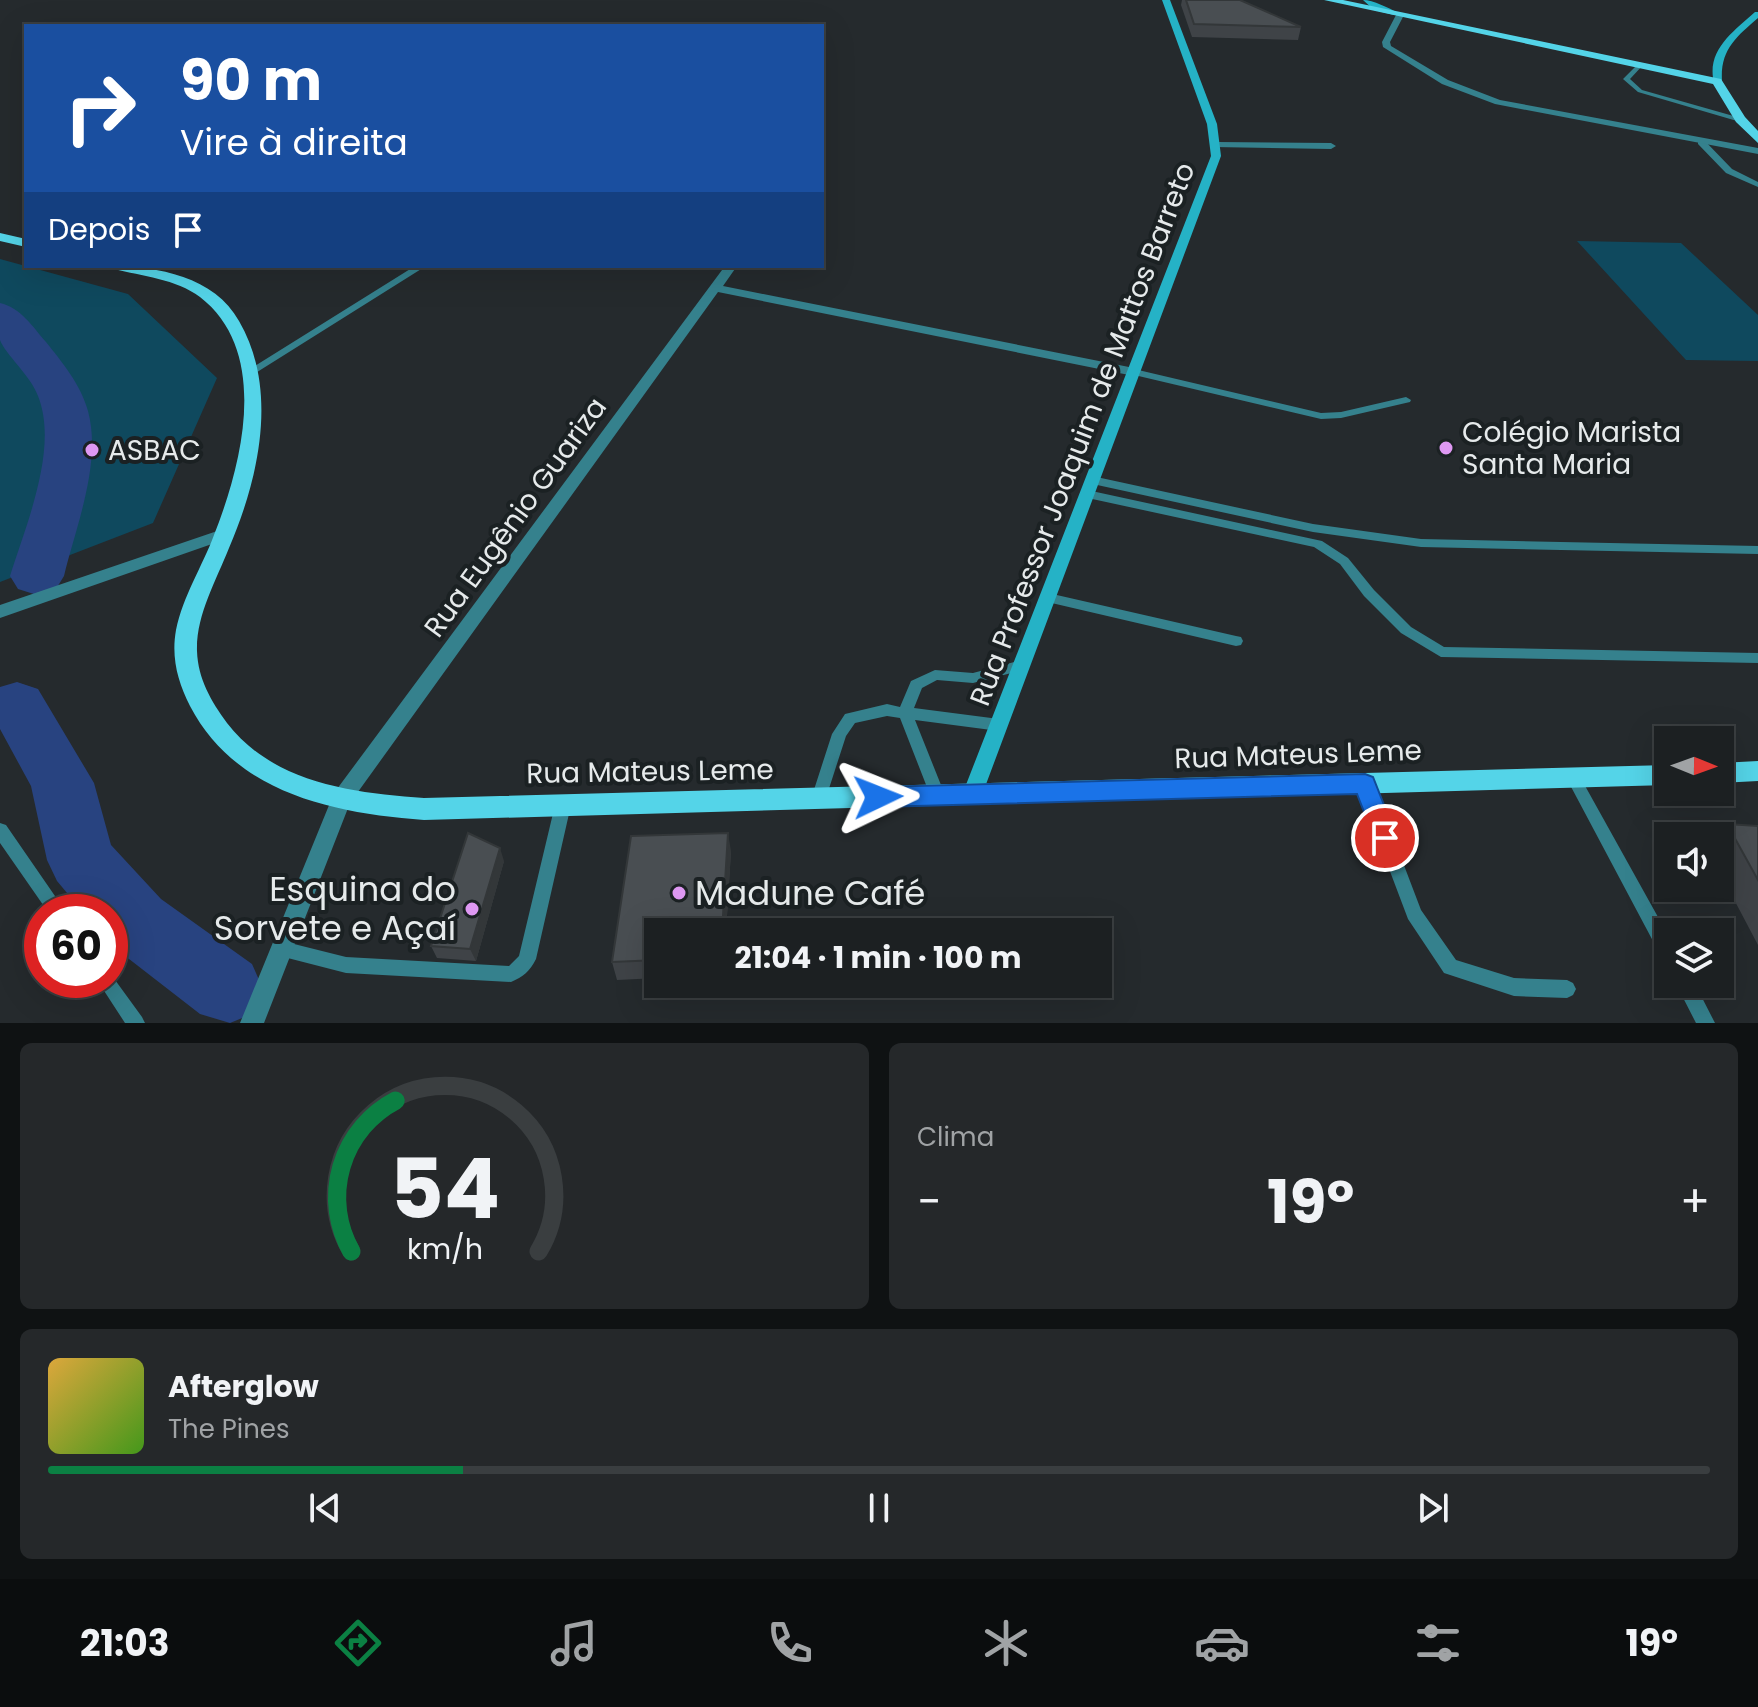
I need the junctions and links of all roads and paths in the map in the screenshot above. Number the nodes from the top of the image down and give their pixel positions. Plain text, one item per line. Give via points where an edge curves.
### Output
1 (1166, 0) edge
2 (1329, 0) edge
3 (1367, 0) edge
4 (1758, 14) edge
5 (1400, 15) junction
6 (1640, 65) junction
7 (1717, 81) junction
8 (1740, 119) junction
9 (1758, 139) edge
10 (1701, 142) junction
11 (1217, 145) junction
12 (1331, 146) dead end
13 (1758, 151) edge
14 (1758, 185) edge
15 (0, 237) edge
16 (24, 243) edge
17 (128, 268) edge
18 (418, 268) edge
19 (730, 268) edge
20 (715, 288) junction
21 (250, 372) junction
22 (1134, 372) junction
23 (1406, 400) dead end
24 (1090, 487) junction
25 (226, 533) junction
26 (1758, 550) edge
27 (1048, 598) junction
28 (0, 612) edge
29 (1236, 641) dead end
30 (1758, 658) edge
31 (1022, 665) junction
32 (905, 713) junction
33 (999, 725) junction
34 (1758, 771) edge
35 (1734, 772) edge
36 (1654, 776) edge
37 (1574, 779) junction
38 (1365, 784) junction
39 (937, 795) junction
40 (972, 795) junction
41 (341, 799) junction
42 (819, 799) junction
43 (563, 805) junction
44 (0, 830) edge
45 (45, 894) edge
46 (1654, 926) edge
47 (282, 949) junction
48 (1567, 989) dead end
49 (119, 998) edge
50 (1693, 998) edge
51 (136, 1023) edge
52 (252, 1023) edge
53 (1706, 1023) edge

1 - 11 main road, Rua Professor Joaquim de Mattos Barreto
2 - 5 main road
3 - 5 main road
4 - 7 main road via 1721,47
5 - 6 main road
5 - 10 street via 1387,47 1467,93 1527,110
6 - 7 main road
6 - 8 lane via 1626,79 1640,91
7 - 8 main road
8 - 9 main road
10 - 13 street
10 - 14 lane via 1729,171
11 - 12 street
11 - 22 main road, Rua Professor Joaquim de Mattos Barreto
15 - 16 main road
17 - 21 main road, Rua Mateus Leme via 179,280 223,307 238,327
18 - 21 lane
19 - 20 street, Rua Eugênio Guariza
20 - 22 street
20 - 41 street, Rua Eugênio Guariza
21 - 25 main road, Rua Mateus Leme via 251,438
22 - 23 lane via 1321,416
22 - 24 main road, Rua Professor Joaquim de Mattos Barreto
24 - 26 lane via 1421,543
24 - 27 main road, Rua Professor Joaquim de Mattos Barreto
24 - 30 lane via 1318,544 1344,561 1406,630 1441,652
25 - 28 street
25 - 41 main road, Rua Mateus Leme via 186,644 188,674 199,702 217,732 247,760 299,788
27 - 29 lane
27 - 31 main road, Rua Professor Joaquim de Mattos Barreto
31 - 32 lane via 973,678 935,675 916,685
31 - 33 main road, Rua Professor Joaquim de Mattos Barreto
32 - 33 lane
32 - 39 lane
32 - 42 lane via 887,710 850,718 839,734
33 - 40 main road, Rua Professor Joaquim de Mattos Barreto
34 - 35 main road
36 - 37 main road, Rua Mateus Leme
37 - 38 main road, Rua Mateus Leme
37 - 46 lane
38 - 40 main road, Rua Mateus Leme
38 - 48 lane via 1414,914 1450,967 1514,987
39 - 40 main road, Rua Mateus Leme
39 - 42 main road, Rua Mateus Leme
41 - 43 main road, Rua Mateus Leme via 424,809
41 - 47 street, Rua Eugênio Guariza
42 - 43 main road, Rua Mateus Leme
43 - 47 lane via 527,959 511,974 346,965
44 - 45 lane
47 - 52 street, Rua Eugênio Guariza
49 - 51 lane
50 - 53 lane

